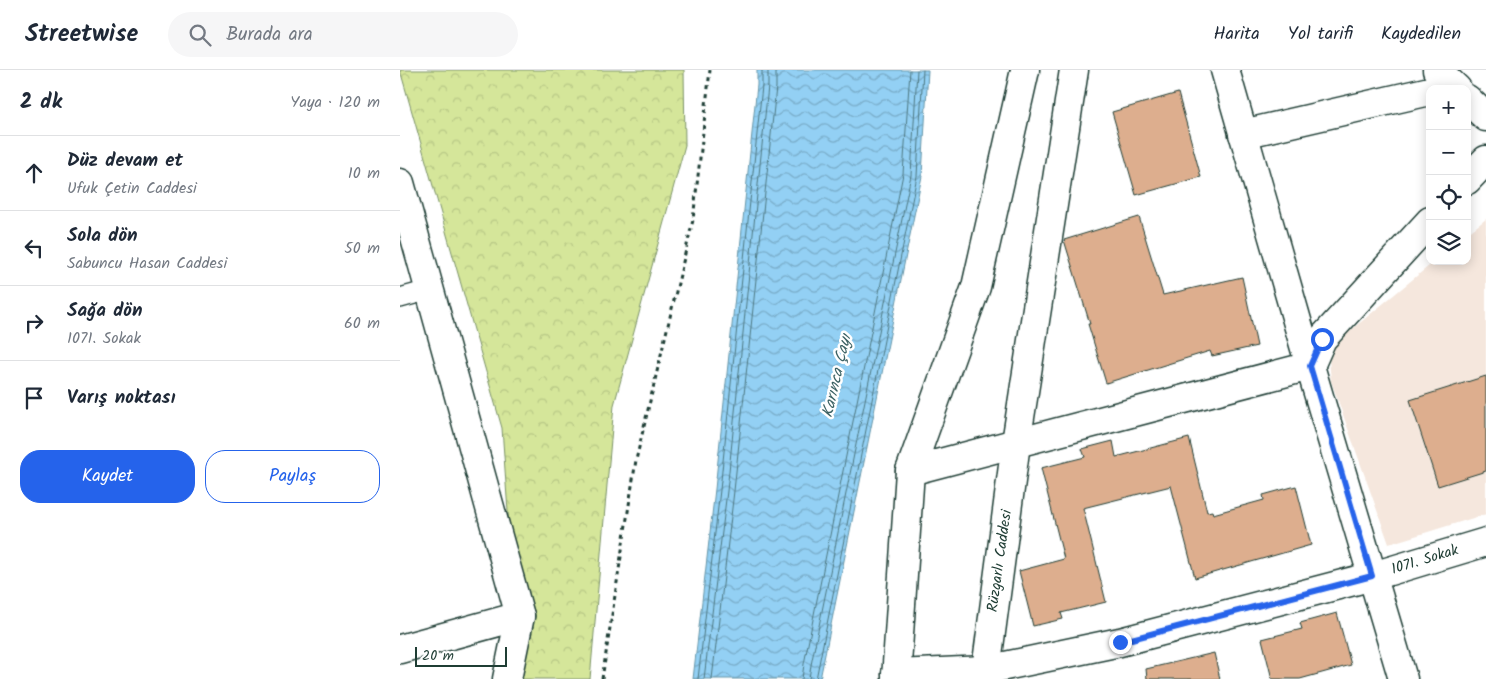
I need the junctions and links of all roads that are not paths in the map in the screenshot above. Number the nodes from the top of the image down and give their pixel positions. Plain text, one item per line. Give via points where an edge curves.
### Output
1 (1026, 70) edge
2 (1074, 70) edge
3 (1225, 70) edge
4 (1426, 92) edge
5 (1471, 105) edge
6 (1486, 117) edge
7 (1243, 134) junction
8 (1486, 160) edge
9 (1471, 176) edge
10 (400, 183) edge
11 (1426, 225) edge
12 (429, 290) junction
13 (400, 298) edge
14 (1310, 366) junction
15 (1016, 443) junction
16 (910, 471) junction
17 (1486, 542) edge
18 (1372, 576) junction
19 (520, 616) junction
20 (400, 649) edge
21 (987, 674) edge
22 (896, 677) edge
23 (507, 679) edge
24 (1403, 679) edge

1 - 16 street via 976,287
2 - 15 street, Rüzgarlı Caddesi
3 - 7 street
4 - 7 street
5 - 6 street
7 - 14 street
8 - 9 street
10 - 12 street
11 - 14 street via 1322,339
12 - 13 lane
12 - 19 street
14 - 15 street
14 - 18 street
15 - 16 street
15 - 21 street, Rüzgarlı Caddesi
16 - 22 street
17 - 18 street, 1071. Sokak
18 - 21 street, 1071. Sokak
18 - 24 street
19 - 20 street
19 - 23 street
21 - 22 street, 1071. Sokak

